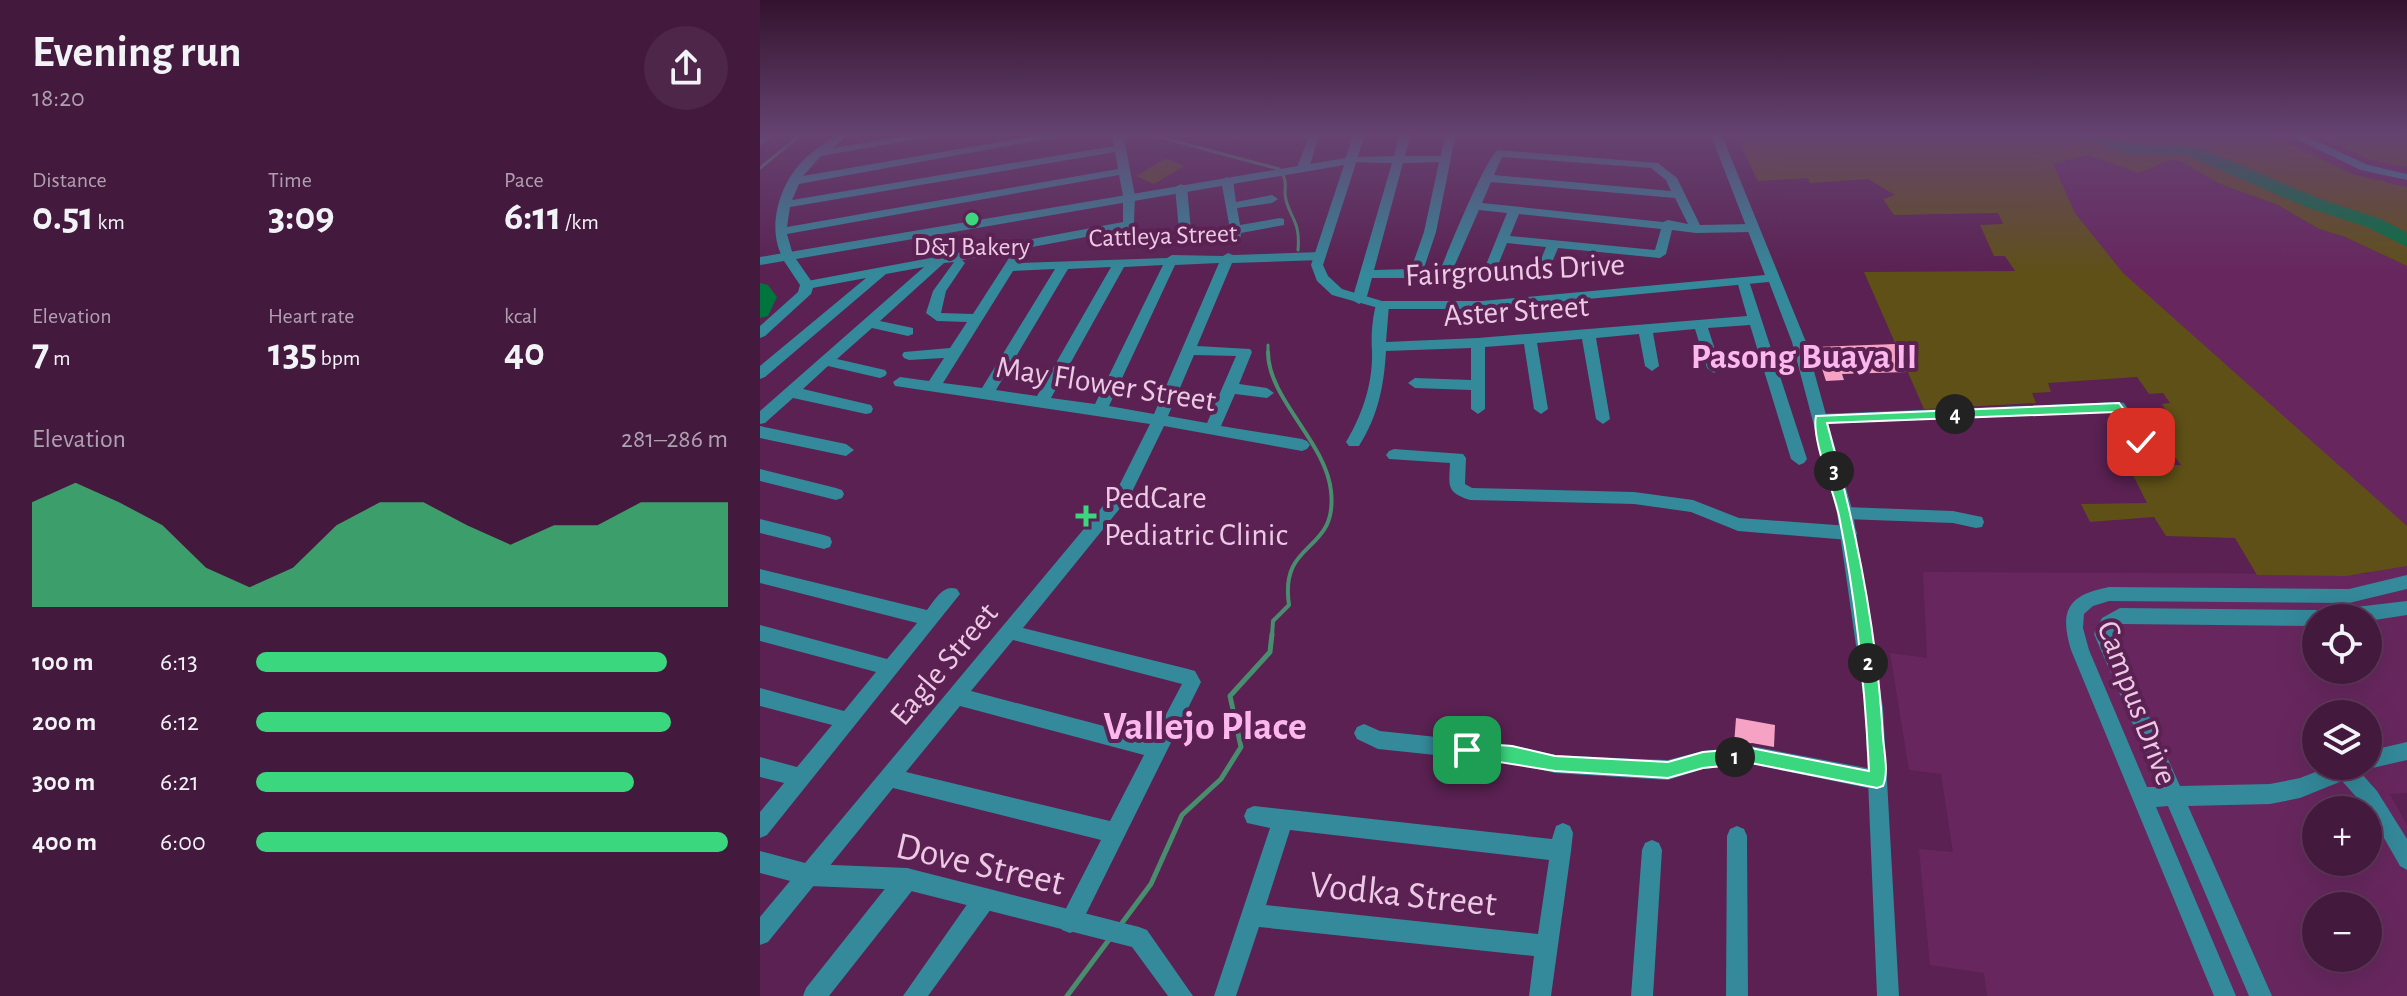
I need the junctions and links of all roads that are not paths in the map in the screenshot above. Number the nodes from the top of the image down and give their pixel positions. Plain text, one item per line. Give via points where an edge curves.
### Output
1 (803, 179) edge
2 (934, 179) edge
3 (1076, 179) edge
4 (1126, 179) edge
5 (1230, 179) edge
6 (1345, 179) edge
7 (1393, 179) edge
8 (1442, 179) edge
9 (1485, 179) edge
10 (1502, 179) edge
11 (1672, 179) edge
12 (1733, 179) edge
13 (1227, 180) junction
14 (794, 181) joint
15 (1181, 187) junction
16 (1681, 195) junction
17 (1129, 196) junction
18 (1272, 199) dead end
19 (788, 204) junction
20 (1231, 206) junction
21 (1476, 206) junction
22 (1515, 209) junction
23 (1280, 222) dead end
24 (1668, 224) junction
25 (1129, 225) junction
26 (1752, 228) junction
27 (1696, 229) junction
28 (780, 232) junction
29 (1503, 239) junction
30 (1186, 241) dead end
31 (1129, 244) dead end
32 (1553, 245) junction
33 (1601, 249) junction
34 (1018, 252) dead end
35 (781, 256) junction
36 (1320, 256) junction
37 (1228, 257) junction
38 (1172, 259) junction
39 (941, 260) junction
40 (760, 261) edge
41 (1120, 262) junction
42 (959, 263) dead end
43 (1065, 264) junction
44 (1596, 264) dead end
45 (1009, 267) junction
46 (1544, 267) dead end
47 (883, 271) junction
48 (1368, 274) junction
49 (1487, 277) dead end
50 (1443, 278) dead end
51 (1773, 278) junction
52 (1743, 281) junction
53 (807, 285) junction
54 (1359, 300) junction
55 (1382, 305) junction
56 (976, 318) junction
57 (1755, 320) junction
58 (870, 323) junction
59 (1700, 323) junction
60 (1645, 328) junction
61 (908, 331) dead end
62 (760, 333) edge
63 (1588, 334) junction
64 (1530, 339) junction
65 (1478, 343) junction
66 (1377, 347) junction
67 (1188, 350) junction
68 (954, 353) junction
69 (909, 355) dead end
70 (826, 361) junction
71 (1652, 366) dead end
72 (1714, 368) dead end
73 (880, 373) dead end
74 (760, 374) edge
75 (900, 382) dead end
76 (1415, 383) dead end
77 (934, 385) junction
78 (1478, 385) junction
79 (1230, 388) junction
80 (791, 392) junction
81 (987, 393) junction
82 (1267, 393) dead end
83 (1042, 401) junction
84 (866, 409) dead end
85 (1478, 409) dead end
86 (1541, 409) dead end
87 (1100, 410) junction
88 (760, 419) edge
89 (1603, 419) dead end
90 (1820, 419) junction
91 (1157, 421) junction
92 (1212, 430) junction
93 (760, 432) edge
94 (1354, 442) dead end
95 (2141, 442) dead end
96 (1302, 445) dead end
97 (846, 450) dead end
98 (1394, 455) dead end
99 (1799, 459) dead end
100 (760, 475) edge
101 (836, 494) dead end
102 (1845, 513) junction
103 (1976, 522) dead end
104 (760, 526) edge
105 (1849, 533) junction
106 (824, 542) dead end
107 (760, 576) edge
108 (2407, 582) edge
109 (951, 594) dead end
110 (2407, 608) edge
111 (2382, 611) edge
112 (929, 618) junction
113 (2302, 618) edge
114 (1010, 632) junction
115 (760, 633) edge
116 (888, 667) junction
117 (956, 696) junction
118 (760, 697) edge
119 (845, 720) junction
120 (1364, 733) dead end
121 (1159, 750) junction
122 (2407, 751) edge
123 (2382, 757) edge
124 (760, 767) edge
125 (889, 777) junction
126 (801, 778) junction
127 (1877, 780) junction
128 (2320, 780) edge
129 (2358, 780) edge
130 (2141, 797) junction
131 (2171, 797) junction
132 (1254, 816) dead end
133 (1283, 819) junction
134 (760, 828) edge
135 (1116, 833) junction
136 (1737, 836) dead end
137 (1652, 850) dead end
138 (2407, 859) edge
139 (760, 862) edge
140 (809, 875) junction
141 (907, 879) junction
142 (983, 901) junction
143 (1252, 915) junction
144 (1070, 922) junction
145 (760, 934) edge
146 (1547, 946) junction
147 (814, 996) edge
148 (914, 996) edge
149 (1182, 996) edge
150 (1225, 996) edge
151 (1540, 996) edge
152 (1642, 996) edge
153 (1737, 996) edge
154 (1888, 996) edge
155 (2225, 996) edge
156 (2261, 996) edge

1 - 14 street
2 - 19 street
3 - 28 street
4 - 17 street
5 - 13 street
6 - 36 street
7 - 48 street
8 - 48 street via 1417,271
9 - 21 street
10 - 16 street
11 - 16 street
12 - 26 street
13 - 15 street
13 - 20 street
14 - 19 street
15 - 17 street
15 - 30 street
16 - 27 street
17 - 25 street
17 - 35 street
18 - 20 street
19 - 28 street
20 - 23 street via 1236,234
21 - 22 street
21 - 50 street
22 - 24 street
22 - 29 street
24 - 27 street
24 - 33 street via 1660,254
25 - 31 street
25 - 39 street
26 - 27 street
26 - 51 street
28 - 35 street
29 - 32 street
29 - 49 street
32 - 33 street
32 - 46 street
33 - 44 street
34 - 45 street
35 - 40 street
35 - 53 street
36 - 37 street, Cattleya Street
36 - 54 street, Fairgrounds Drive via 1317,265 1326,283
37 - 38 street, Cattleya Street
37 - 67 street, Eagle Street
38 - 41 street, Cattleya Street
38 - 87 street
39 - 47 street
39 - 58 street
41 - 43 street, Cattleya Street
41 - 83 street
42 - 56 street via 933,313
43 - 45 street, Cattleya Street
43 - 81 street
45 - 56 street
47 - 53 street
47 - 74 street
48 - 54 street
51 - 52 street, Fairgrounds Drive
51 - 90 street via 1799,342
52 - 55 street, Fairgrounds Drive via 1482,305
52 - 57 street
53 - 62 street via 795,304
54 - 55 street, Fairgrounds Drive
55 - 66 street
56 - 68 street
57 - 59 street, Aster Street
57 - 99 street
58 - 61 street
58 - 70 street
59 - 60 street, Aster Street
59 - 72 street
60 - 63 street, Aster Street
60 - 71 street
63 - 64 street, Aster Street
63 - 89 street
64 - 65 street, Aster Street
64 - 86 street
65 - 66 street, Aster Street
65 - 78 street
66 - 94 street via 1373,407
67 - 79 street via 1245,352
67 - 91 street, Eagle Street
68 - 69 street
68 - 77 street
70 - 73 street
70 - 80 street
75 - 77 street, May Flower Street
76 - 78 street
77 - 81 street, May Flower Street
78 - 85 street
79 - 82 street
79 - 92 street
80 - 84 street
80 - 88 street
81 - 83 street, May Flower Street
83 - 87 street, May Flower Street
87 - 91 street, May Flower Street
90 - 95 street via 2119,407
90 - 102 street
91 - 92 street, May Flower Street
91 - 114 street, Eagle Street via 1124,492
92 - 96 street, May Flower Street
93 - 97 street
98 - 105 street via 1458,458 1457,487 1470,494 1634,498 1693,506 1738,524
100 - 101 street
102 - 103 street
102 - 105 street
104 - 106 street
105 - 127 street via 1874,708
107 - 112 street
108 - 130 street, Campus Drive via 2349,596 2109,594 2081,605 2072,620 2077,640
109 - 112 street
110 - 111 street
112 - 116 street
113 - 131 street, Campus Drive via 2137,615 2108,623 2103,641
114 - 117 street, Eagle Street
114 - 121 street via 1191,679
115 - 116 street
116 - 119 street
117 - 121 street
117 - 125 street, Eagle Street
118 - 119 street
119 - 126 street
120 - 127 street via 1378,740 1567,765 1668,770 1751,755
121 - 135 street
122 - 123 street
124 - 126 street
125 - 135 street
125 - 140 street, Eagle Street
126 - 134 street
127 - 154 street
128 - 131 street via 2270,794
129 - 138 street
130 - 131 street
130 - 155 street, Campus Drive
131 - 156 street, Campus Drive
132 - 133 street
133 - 143 street
133 - 146 street via 1562,842
135 - 144 street
136 - 153 street
137 - 152 street
139 - 140 street, Dove Street
140 - 141 street, Dove Street
140 - 145 street, Eagle Street
141 - 142 street, Dove Street
141 - 147 street
142 - 144 street, Dove Street
142 - 148 street
143 - 146 street, Vodka Street
143 - 150 street
144 - 149 street, Dove Street via 1144,942
146 - 151 street

